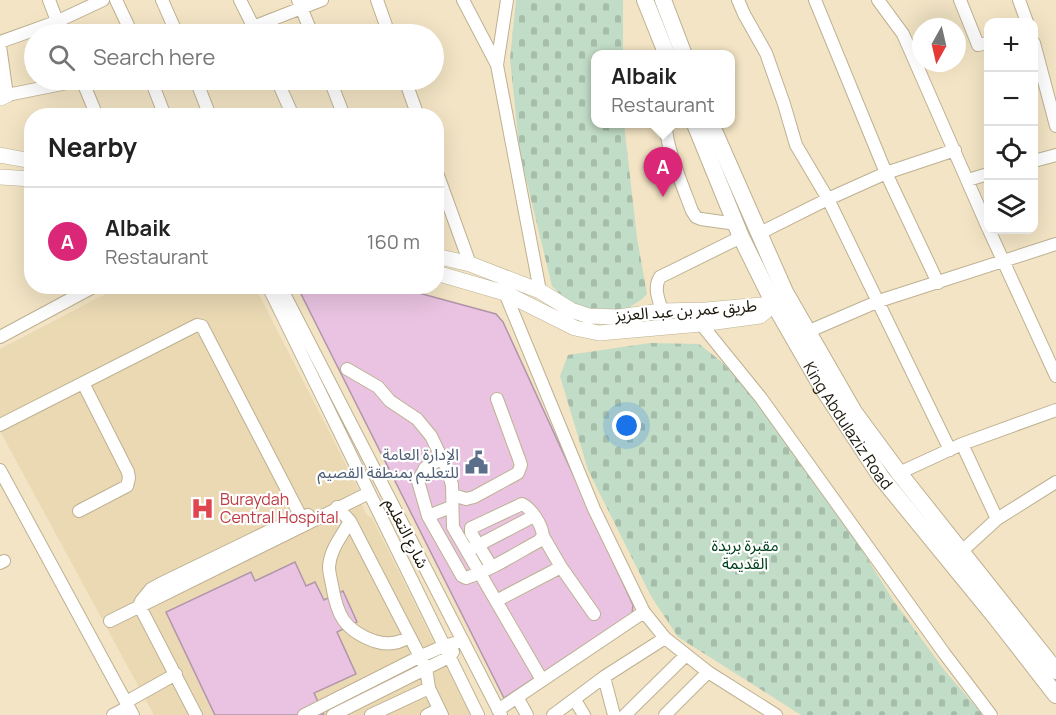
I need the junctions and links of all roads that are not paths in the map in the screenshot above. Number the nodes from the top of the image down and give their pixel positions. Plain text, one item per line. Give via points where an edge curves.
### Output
1 (49, 0) edge
2 (103, 0) edge
3 (116, 0) edge
4 (162, 0) edge
5 (240, 0) edge
6 (322, 0) edge
7 (377, 0) edge
8 (463, 0) edge
9 (507, 0) edge
10 (645, 0) edge
11 (663, 0) edge
12 (738, 0) edge
13 (815, 0) edge
14 (878, 0) edge
15 (960, 0) edge
16 (1019, 0) edge
17 (300, 4) edge
18 (889, 6) edge
19 (1026, 18) edge
20 (56, 22) junction
21 (51, 24) edge
22 (127, 24) edge
23 (173, 24) edge
24 (252, 24) edge
25 (265, 24) edge
26 (308, 24) edge
27 (385, 24) edge
28 (24, 35) edge
29 (0, 44) edge
30 (984, 44) edge
31 (665, 50) edge
32 (682, 50) edge
33 (1038, 58) edge
34 (497, 65) junction
35 (32, 90) edge
36 (86, 90) edge
37 (155, 90) edge
38 (200, 90) edge
39 (281, 90) edge
40 (334, 90) edge
41 (408, 90) edge
42 (2, 96) edge
43 (94, 108) edge
44 (162, 108) edge
45 (207, 108) edge
46 (289, 108) edge
47 (341, 108) edge
48 (414, 108) edge
49 (1056, 126) edge
50 (666, 128) edge
51 (697, 128) edge
52 (713, 128) edge
53 (955, 150) junction
54 (0, 155) edge
55 (1056, 155) edge
56 (24, 160) edge
57 (1038, 160) edge
58 (24, 162) edge
59 (0, 163) edge
60 (886, 173) junction
61 (984, 175) edge
62 (0, 177) edge
63 (24, 178) edge
64 (968, 180) junction
65 (444, 192) edge
66 (828, 199) junction
67 (984, 217) edge
68 (739, 230) junction
69 (758, 234) junction
70 (991, 234) edge
71 (1056, 244) edge
72 (444, 258) edge
73 (1004, 262) junction
74 (470, 264) junction
75 (444, 275) edge
76 (938, 283) junction
77 (540, 291) junction
78 (505, 293) junction
79 (80, 294) edge
80 (272, 294) edge
81 (284, 294) edge
82 (879, 301) junction
83 (774, 304) junction
84 (662, 311) junction
85 (701, 324) junction
86 (807, 332) junction
87 (0, 337) edge
88 (347, 369) dead end
89 (1056, 376) edge
90 (83, 383) junction
91 (497, 399) dead end
92 (1056, 410) edge
93 (0, 425) edge
94 (962, 444) junction
95 (950, 450) junction
96 (442, 458) junction
97 (0, 470) edge
98 (899, 474) junction
99 (1056, 482) edge
100 (369, 493) junction
101 (452, 501) junction
102 (338, 507) junction
103 (79, 511) dead end
104 (428, 516) junction
105 (534, 516) junction
106 (997, 519) junction
107 (350, 520) junction
108 (298, 521) junction
109 (543, 536) junction
110 (473, 548) junction
111 (962, 551) junction
112 (561, 567) junction
113 (486, 569) junction
114 (496, 601) junction
115 (139, 605) junction
116 (644, 612) junction
117 (594, 615) dead end
118 (110, 621) dead end
119 (409, 637) junction
120 (665, 638) junction
121 (462, 641) junction
122 (447, 651) junction
123 (686, 655) junction
124 (419, 657) junction
125 (426, 668) junction
126 (1056, 671) edge
127 (708, 672) junction
128 (176, 674) junction
129 (604, 677) junction
130 (542, 680) junction
131 (363, 685) junction
132 (429, 688) junction
133 (1056, 695) edge
134 (369, 697) junction
135 (517, 697) junction
136 (574, 700) junction
137 (129, 708) edge
138 (441, 712) edge
139 (499, 713) edge
140 (556, 714) edge
141 (113, 715) edge
142 (196, 715) edge
143 (304, 715) edge
144 (333, 715) edge
145 (371, 715) edge
146 (427, 715) edge
147 (478, 715) edge
148 (527, 715) edge
149 (584, 715) edge
150 (614, 715) edge
151 (625, 715) edge
152 (665, 715) edge
153 (776, 715) edge
154 (991, 715) edge

1 - 20 street
2 - 20 street
3 - 22 street
4 - 23 street
5 - 24 street
6 - 17 street
7 - 27 street
8 - 34 street
9 - 34 street
10 - 31 highway
11 - 32 highway
12 - 66 street via 766,53 795,145
13 - 60 street
14 - 18 street
15 - 30 street via 978,45
16 - 19 street
17 - 25 street
17 - 26 street
18 - 53 street
20 - 21 street
28 - 29 street
29 - 42 street
33 - 49 street
34 - 77 street
35 - 42 street
36 - 43 street
37 - 44 street
38 - 45 street
39 - 46 street
40 - 47 street
41 - 48 street
50 - 68 street via 696,217
51 - 68 highway, King Abdulaziz Road
52 - 69 highway, King Abdulaziz Road
53 - 60 street
53 - 64 street
54 - 56 main road
55 - 57 street
58 - 59 main road
60 - 66 street
60 - 76 street
61 - 64 street
62 - 63 main road
64 - 67 street
65 - 74 street
66 - 69 street
66 - 82 street
68 - 83 highway, King Abdulaziz Road
68 - 84 street via 660,277 657,293
69 - 86 highway, King Abdulaziz Road
70 - 73 street
71 - 73 street
72 - 74 main road, طريق عمر بن عبد العزيز
73 - 76 street
73 - 89 street
74 - 77 main road, طريق عمر بن عبد العزيز
75 - 78 main road, طريق عمر بن عبد العزيز
76 - 82 street
77 - 84 main road, طريق عمر بن عبد العزيز via 589,316
78 - 85 main road, طريق عمر بن عبد العزيز via 575,328 599,333
78 - 116 street via 594,509
79 - 87 street
80 - 100 street, شارع التعليم
81 - 121 street, شارع التعليم
82 - 86 street
82 - 95 street
83 - 84 main road, طريق عمر بن عبد العزيز
83 - 85 main road, طريق عمر بن عبد العزيز via 760,316
83 - 133 highway, King Abdulaziz Road via 881,477
85 - 154 street via 760,398
86 - 98 highway, King Abdulaziz Road via 854,411
88 - 96 street via 378,387 390,401 417,419
90 - 93 street
90 - 103 street via 129,478 127,486
90 - 108 street via 197,325 202,326
91 - 101 street via 519,459 518,473 466,499
92 - 94 street
94 - 95 street
94 - 106 street
95 - 98 street
96 - 101 street via 450,478
96 - 104 street via 425,468 418,481
97 - 137 street
98 - 111 highway, King Abdulaziz Road
99 - 106 street
100 - 102 street
100 - 122 street, شارع التعليم
101 - 104 street
101 - 110 street via 453,527
102 - 107 street
102 - 108 street
104 - 113 street via 462,576
105 - 109 street
105 - 110 street
105 - 110 street via 522,504 471,528
106 - 111 street
107 - 119 street
107 - 119 street via 337,540 329,569 337,611 350,629 378,642 389,644
108 - 115 street via 198,571 151,589
109 - 112 street
109 - 113 street
110 - 113 street
111 - 126 highway, King Abdulaziz Road
112 - 114 street
112 - 117 street
113 - 114 street
114 - 130 street
115 - 118 street
115 - 128 street
116 - 120 street
116 - 130 street
119 - 124 street
120 - 123 street
120 - 129 street
121 - 122 street
121 - 139 street, شارع التعليم
122 - 124 street
122 - 125 street
122 - 147 street, شارع التعليم
123 - 127 street
123 - 151 street
124 - 125 street
124 - 131 street
125 - 132 street
125 - 134 street
127 - 152 street
127 - 153 street
128 - 137 street
128 - 142 street
129 - 136 street
129 - 150 street
130 - 135 street
131 - 134 street
131 - 143 street
132 - 138 street
132 - 145 street
134 - 144 street
135 - 139 street
135 - 148 street
136 - 140 street
136 - 149 street
137 - 141 street
138 - 146 street

